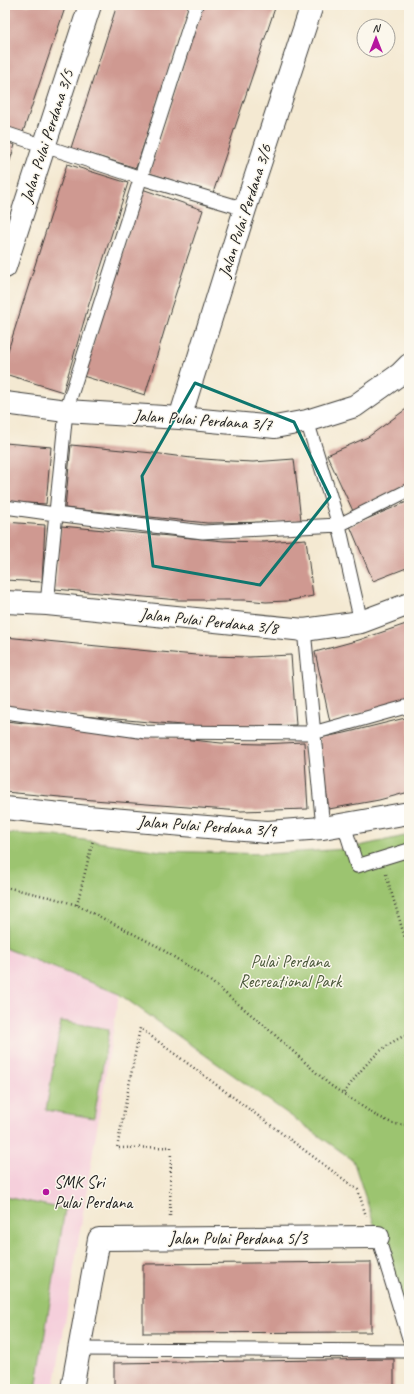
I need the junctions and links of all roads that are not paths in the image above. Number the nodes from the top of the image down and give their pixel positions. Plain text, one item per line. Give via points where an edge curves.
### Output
1 (90, 5) edge
2 (196, 5) edge
3 (312, 5) edge
4 (5, 133) edge
5 (44, 145) junction
6 (141, 178) junction
7 (245, 209) junction
8 (5, 267) edge
9 (409, 365) edge
10 (5, 403) edge
11 (66, 411) junction
12 (180, 418) junction
13 (307, 421) junction
14 (409, 490) edge
15 (5, 507) edge
16 (55, 514) junction
17 (339, 525) junction
18 (5, 602) edge
19 (47, 604) junction
20 (409, 604) edge
21 (361, 622) junction
22 (304, 630) junction
23 (409, 706) edge
24 (5, 712) edge
25 (313, 733) junction
26 (5, 808) edge
27 (409, 813) edge
28 (344, 825) junction
29 (323, 828) junction
30 (409, 850) edge
31 (375, 1237) joint
32 (409, 1338) edge
33 (79, 1349) junction
34 (409, 1351) edge
35 (72, 1389) edge

1 - 5 street, Jalan Pulai Perdana 3/5
2 - 6 lane
3 - 7 street, Jalan Pulai Perdana 3/6
4 - 5 lane
5 - 6 lane
5 - 8 street, Jalan Pulai Perdana 3/5
6 - 7 lane
6 - 11 lane
7 - 12 street, Jalan Pulai Perdana 3/6
9 - 13 street, Jalan Pulai Perdana 3/7 via 355,406
10 - 11 street, Jalan Pulai Perdana 3/7
11 - 12 street, Jalan Pulai Perdana 3/7
11 - 16 lane
12 - 13 street, Jalan Pulai Perdana 3/7 via 275,427
13 - 17 lane
14 - 17 lane
15 - 16 lane
16 - 17 lane via 204,532
16 - 19 lane
17 - 21 lane
18 - 19 street, Jalan Pulai Perdana 3/8
19 - 22 street, Jalan Pulai Perdana 3/8
20 - 21 street, Jalan Pulai Perdana 3/8
21 - 22 street, Jalan Pulai Perdana 3/8
22 - 25 lane
23 - 25 lane
24 - 25 lane via 146,732
25 - 29 lane
26 - 29 street, Jalan Pulai Perdana 3/9 via 266,832
27 - 28 street, Jalan Pulai Perdana 3/9
28 - 29 street, Jalan Pulai Perdana 3/9
28 - 30 lane via 357,866
31 - 32 lane
31 - 33 street, Jalan Pulai Perdana 5/3 via 99,1239
33 - 34 lane
33 - 35 street

